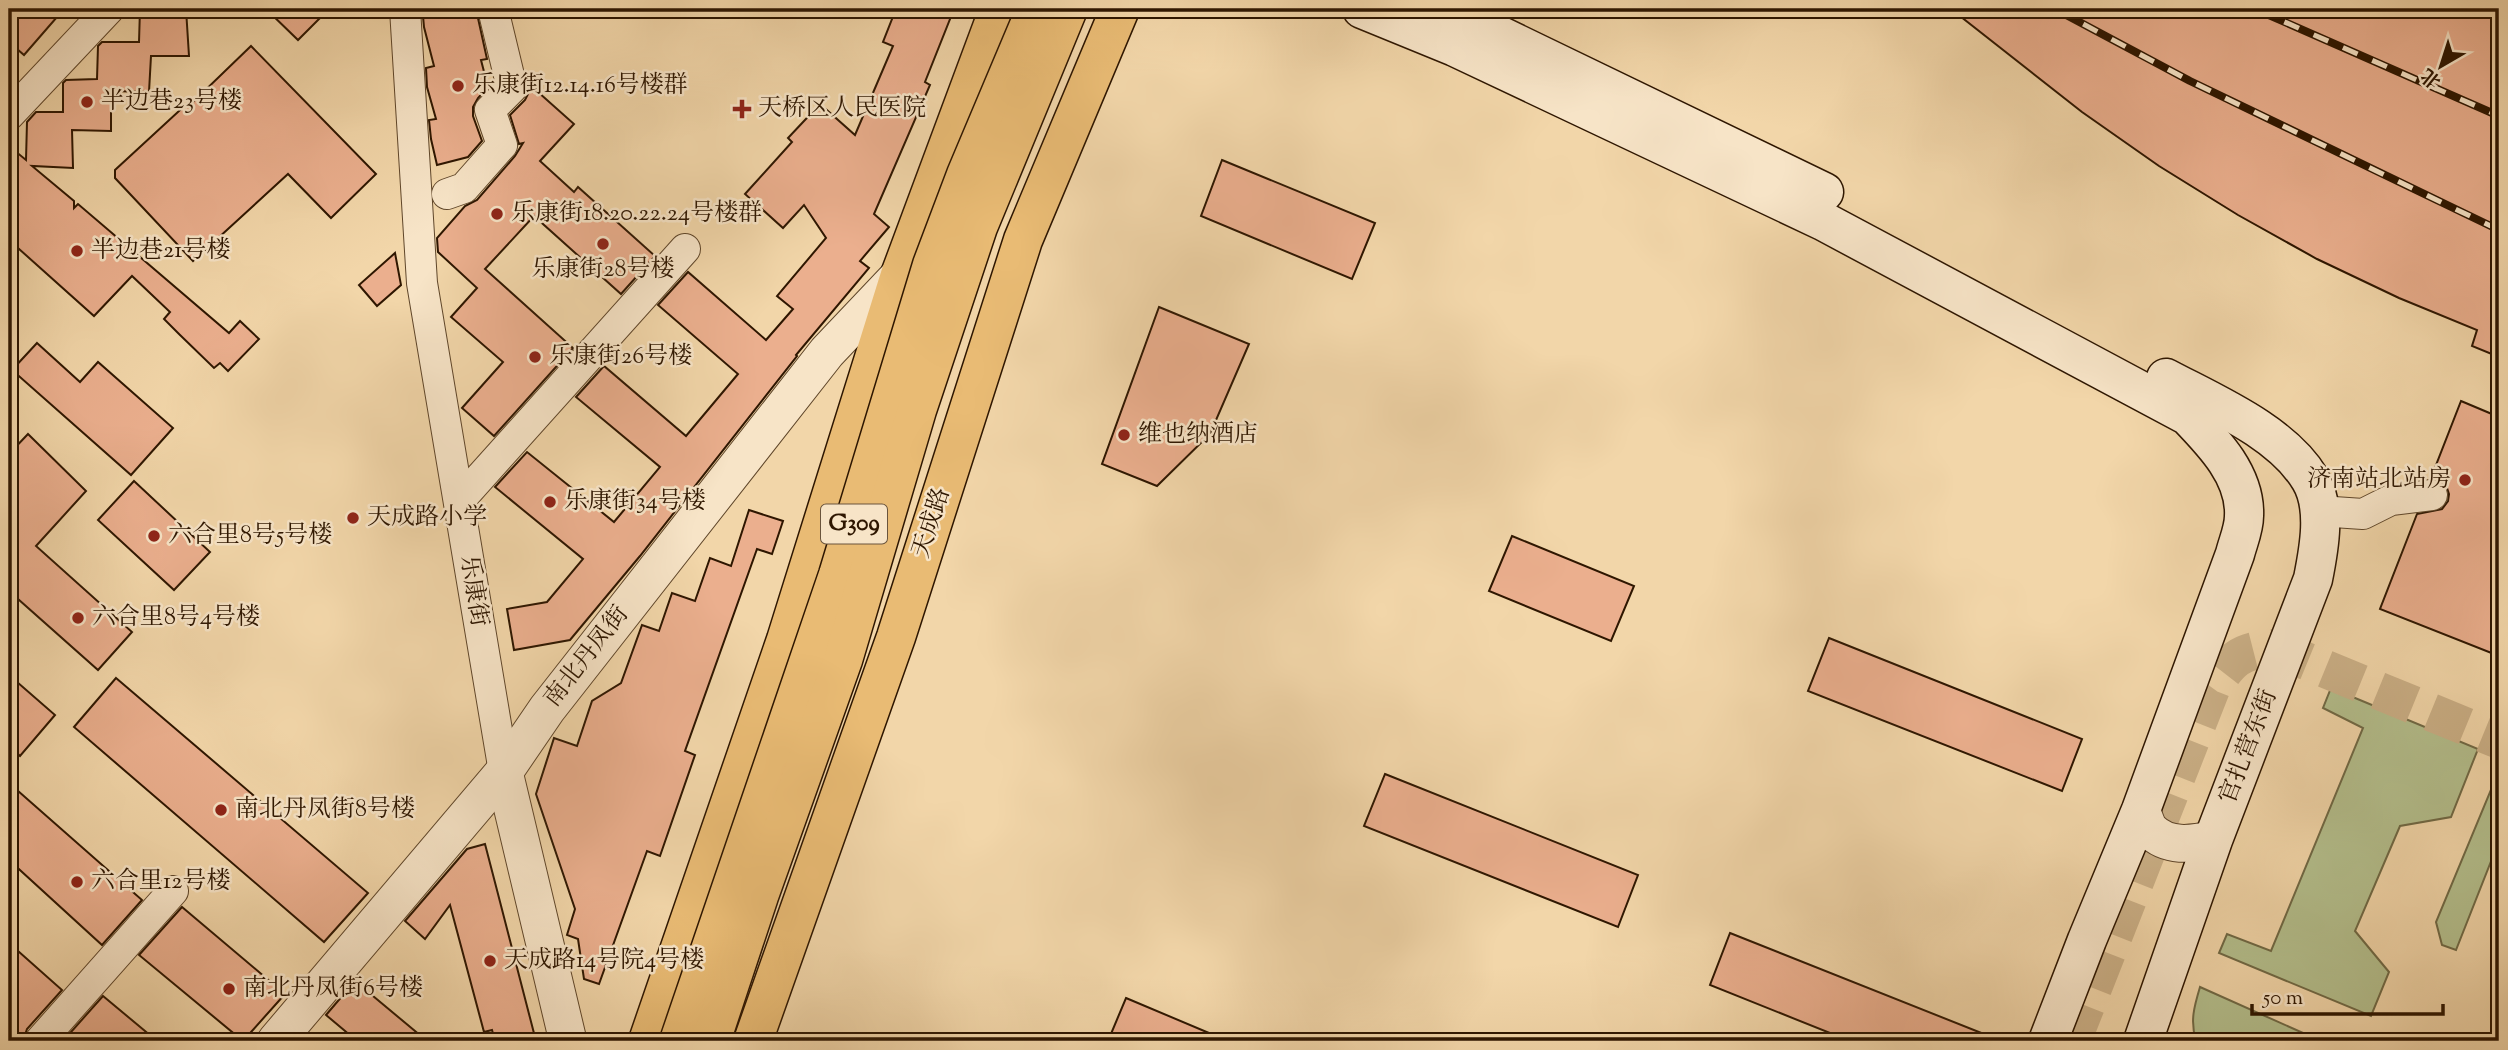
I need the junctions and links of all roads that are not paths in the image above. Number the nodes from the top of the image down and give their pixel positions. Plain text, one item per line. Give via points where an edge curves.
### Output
1 (109, 9) edge
2 (405, 9) edge
3 (493, 9) edge
4 (999, 9) edge
5 (1035, 9) edge
6 (1068, 9) edge
7 (1119, 9) edge
8 (1362, 9) edge
9 (1445, 9) edge
10 (9, 115) edge
11 (447, 194) dead end
12 (685, 248) dead end
13 (900, 275) junction
14 (2432, 495) dead end
15 (459, 501) junction
16 (2319, 512) junction
17 (503, 772) junction
18 (2141, 810) junction
19 (2213, 840) junction
20 (173, 891) dead end
21 (40, 1041) edge
22 (276, 1041) edge
23 (568, 1041) edge
24 (648, 1041) edge
25 (679, 1041) edge
26 (711, 1041) edge
27 (753, 1041) edge
28 (2048, 1041) edge
29 (2143, 1041) edge

1 - 10 street
2 - 15 street, 乐康街 via 422,283
3 - 11 street via 512,88 490,110 502,145 464,188
4 - 13 main road
5 - 25 main road, G309, bridge via 932,265 838,575
6 - 26 main road, 天成路 / G309, bridge via 978,227 917,410 843,660
7 - 27 main road, 天成路 via 1023,240 896,637
8 - 18 main road via 1455,47 1823,220 2188,416 2220,449 2241,492 2244,517 2235,555
9 - 16 main road, 官扎营东街 via 1818,189 2260,430 2291,455 2312,481
12 - 15 street
13 - 17 street, 南北丹凤街 via 827,352 547,709
13 - 24 main road via 786,640
14 - 16 street via 2391,500 2362,514
15 - 17 street, 乐康街
16 - 19 main road, 官扎营东街 via 2320,543 2313,579
17 - 22 street, 南北丹凤街
17 - 23 street, 乐康街
18 - 19 street via 2149,829 2171,843
18 - 28 main road
19 - 29 main road, 官扎营东街
20 - 21 street

